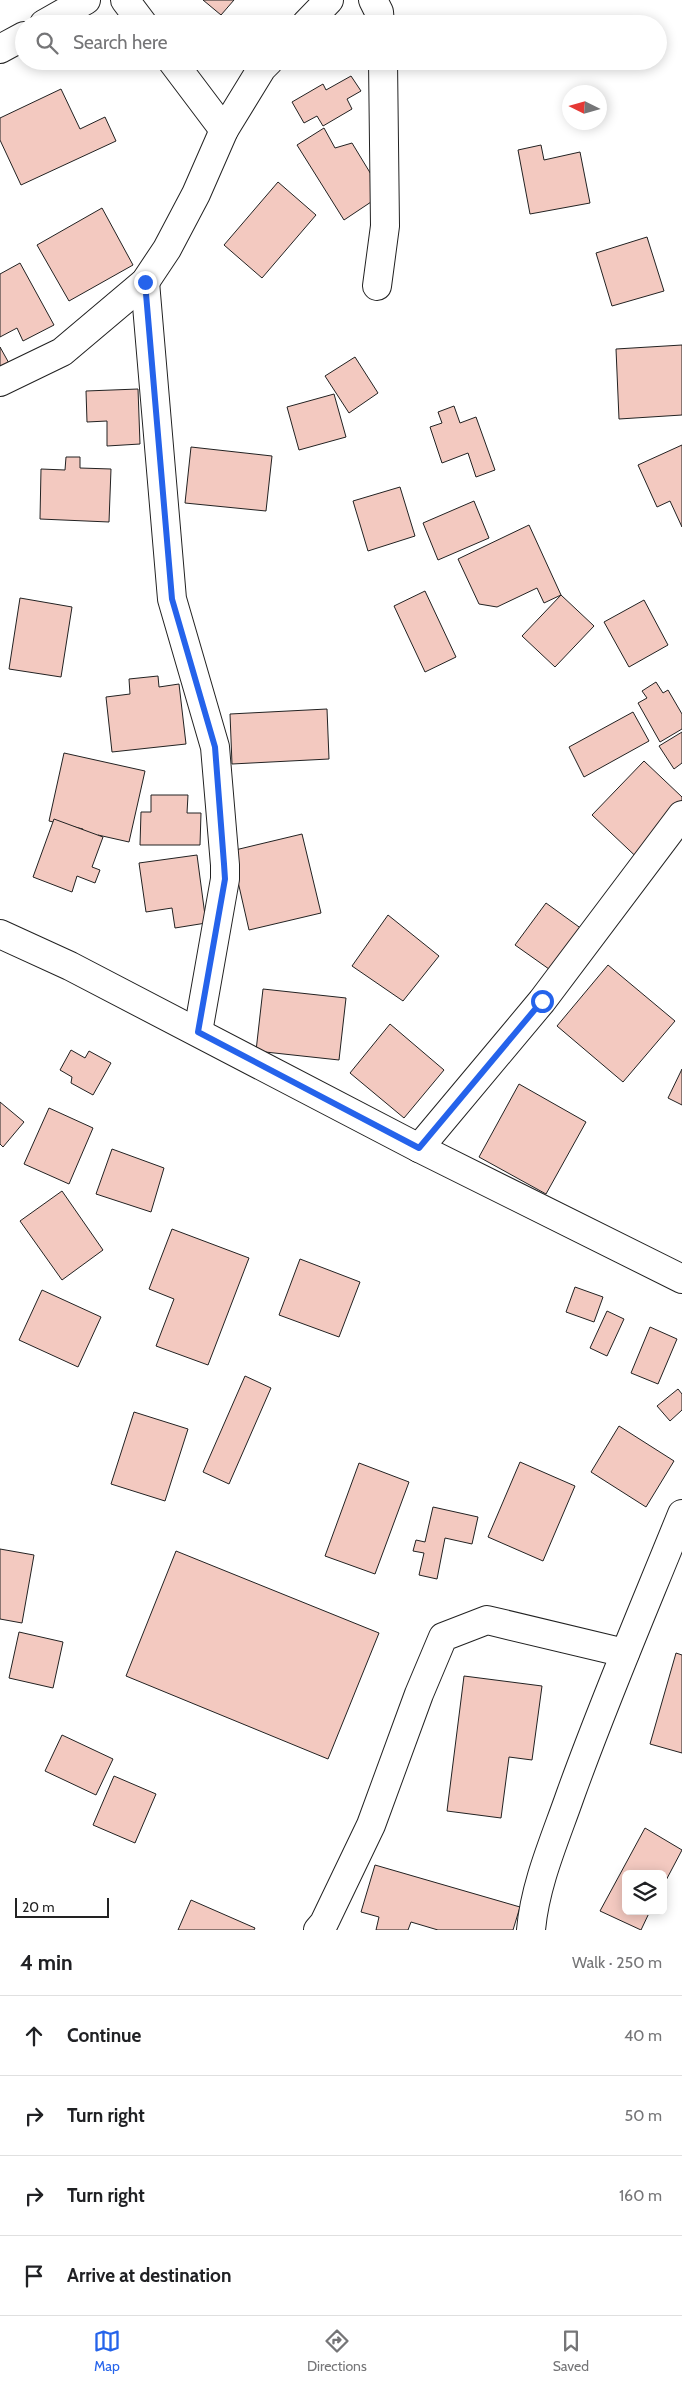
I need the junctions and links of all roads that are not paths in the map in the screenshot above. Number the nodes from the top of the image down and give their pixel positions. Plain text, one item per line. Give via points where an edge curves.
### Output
1 (86, 0) edge
2 (125, 0) edge
3 (329, 0) edge
4 (374, 0) edge
5 (60, 15) edge
6 (136, 15) edge
7 (315, 15) edge
8 (379, 15) edge
9 (15, 41) edge
10 (0, 49) edge
11 (179, 70) edge
12 (261, 70) edge
13 (383, 70) edge
14 (224, 130) junction
15 (145, 282) junction
16 (377, 286) dead end
17 (0, 382) edge
18 (682, 816) edge
19 (0, 934) edge
20 (198, 1032) junction
21 (419, 1148) junction
22 (682, 1279) edge
23 (682, 1514) edge
24 (625, 1653) junction
25 (318, 1930) edge
26 (531, 1930) edge

1 - 5 street
2 - 6 street
3 - 7 street
4 - 8 street
9 - 10 street
11 - 14 street
12 - 14 street
13 - 16 street via 385,226
14 - 15 street via 196,194
15 - 17 street via 62,352
15 - 20 street via 172,599 215,747 224,864 225,879
18 - 21 street via 542,1001
19 - 20 street
20 - 21 street
21 - 22 street
23 - 24 street
24 - 25 street via 487,1620 443,1637 371,1825
24 - 26 street via 553,1844 532,1913

